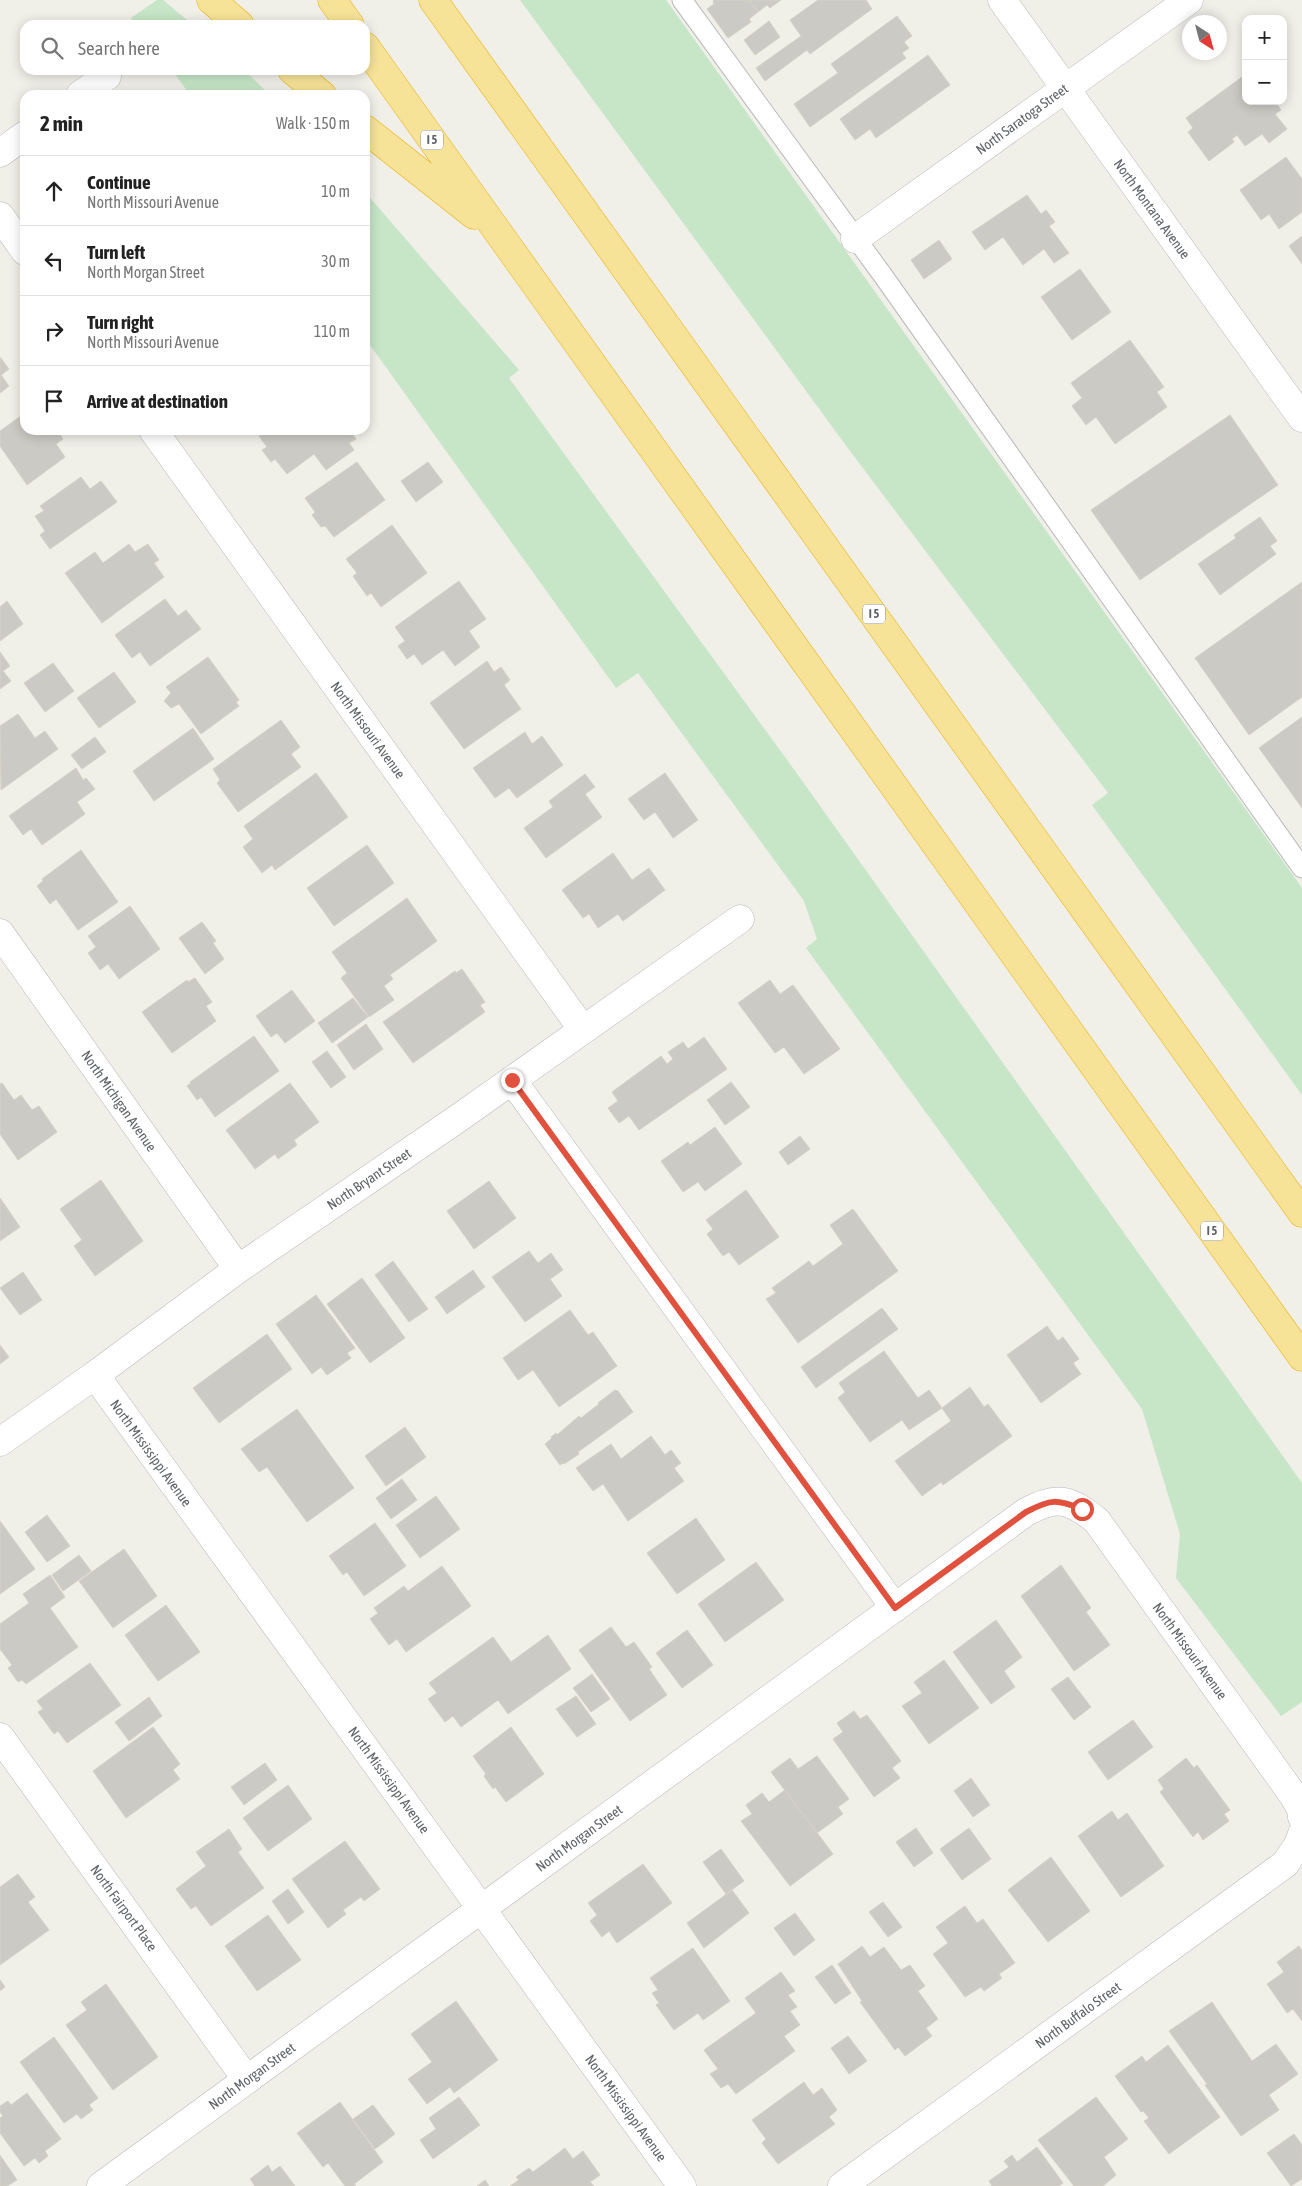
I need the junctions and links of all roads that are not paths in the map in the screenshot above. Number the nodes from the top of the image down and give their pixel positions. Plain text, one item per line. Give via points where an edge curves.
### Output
1 (211, 0) edge
2 (332, 0) edge
3 (682, 0) edge
4 (1002, 0) edge
5 (1189, 0) edge
6 (440, 5) edge
7 (234, 20) edge
8 (346, 20) edge
9 (370, 53) edge
10 (298, 75) edge
11 (107, 76) dead end
12 (1066, 88) junction
13 (87, 90) edge
14 (316, 90) edge
15 (370, 133) edge
16 (20, 138) edge
17 (0, 152) edge
18 (0, 216) edge
19 (499, 235) junction
20 (855, 239) junction
21 (20, 244) edge
22 (1302, 418) edge
23 (157, 435) edge
24 (1302, 868) edge
25 (740, 919) dead end
26 (0, 933) edge
27 (583, 1030) junction
28 (512, 1080) junction
29 (1302, 1213) edge
30 (238, 1269) junction
31 (1302, 1357) edge
32 (95, 1375) junction
33 (0, 1442) edge
34 (1062, 1502) joint
35 (895, 1608) junction
36 (0, 1737) edge
37 (1302, 1816) edge
38 (1302, 1834) edge
39 (482, 1908) junction
40 (247, 2080) junction
41 (101, 2186) edge
42 (682, 2186) edge
43 (842, 2186) edge

1 - 7 highway
2 - 8 highway
3 - 20 lane
4 - 12 street, North Montana Avenue
5 - 12 street, North Saratoga Street
6 - 29 highway, I 5
9 - 19 highway, I 5
10 - 14 highway
11 - 13 street
12 - 20 street, North Saratoga Street
12 - 22 street, North Montana Avenue
15 - 19 highway
16 - 17 street
18 - 21 street
19 - 31 highway, I 5
20 - 24 lane
23 - 27 street, North Missouri Avenue
25 - 27 street, North Bryant Street
26 - 30 street, North Michigan Avenue
27 - 28 street, North Bryant Street
28 - 30 street, North Bryant Street
28 - 35 street
30 - 32 street, North Bryant Street
32 - 33 street, North Bryant Street
32 - 39 street, North Mississippi Avenue
34 - 35 street, North Morgan Street via 1044,1503 1026,1512
34 - 37 street, North Missouri Avenue via 1082,1509 1097,1521 1293,1795
35 - 39 street, North Morgan Street
36 - 40 street, North Fairport Place
38 - 43 street, North Buffalo Street via 1285,1864
39 - 40 street, North Morgan Street
39 - 42 street, North Mississippi Avenue
40 - 41 street, North Morgan Street

